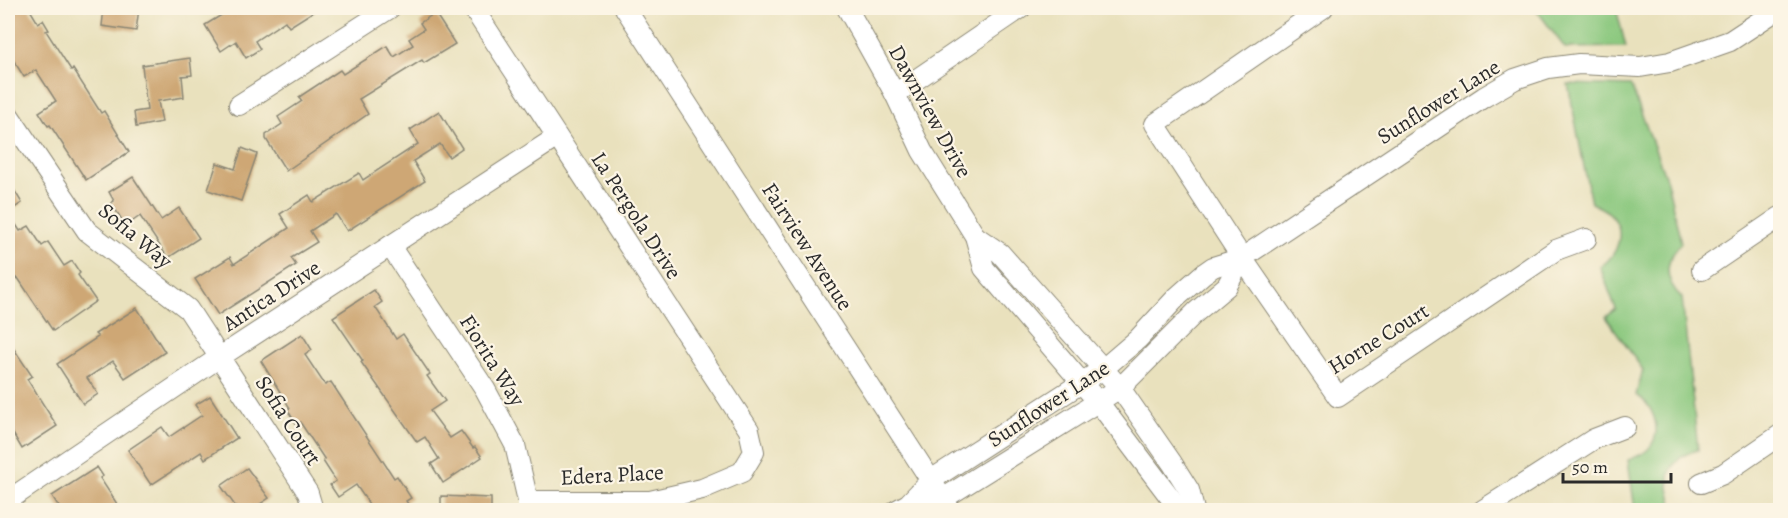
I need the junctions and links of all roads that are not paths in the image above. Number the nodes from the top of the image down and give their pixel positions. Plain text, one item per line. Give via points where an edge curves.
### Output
1 (390, 8) edge
2 (472, 8) edge
3 (625, 8) edge
4 (848, 8) edge
5 (1021, 8) edge
6 (1323, 8) edge
7 (1780, 8) edge
8 (896, 94) junction
9 (239, 105) dead end
10 (8, 114) edge
11 (557, 137) junction
12 (1780, 217) edge
13 (975, 236) junction
14 (1586, 239) dead end
15 (390, 246) junction
16 (1242, 258) junction
17 (1702, 270) dead end
18 (220, 357) junction
19 (1103, 369) junction
20 (1082, 384) junction
21 (1120, 388) junction
22 (1098, 403) junction
23 (1625, 426) dead end
24 (1780, 435) edge
25 (754, 452) joint
26 (931, 480) junction
27 (1701, 483) dead end
28 (14, 499) edge
29 (947, 505) edge
30 (528, 506) edge
31 (313, 510) edge
32 (897, 510) edge
33 (925, 510) edge
34 (1189, 510) edge
35 (1194, 510) edge
36 (1483, 510) edge

1 - 9 street
2 - 11 street, La Pergola Drive
3 - 26 street, Fairview Avenue
4 - 8 street, Dawnview Drive
5 - 8 street
6 - 16 street via 1155,124
7 - 16 street, Sunflower Lane via 1730,41 1670,62 1640,67 1579,64 1548,68 1515,79
8 - 13 street, Dawnview Drive via 922,151
10 - 18 street, Sofia Way via 87,231 188,309
11 - 15 street, Antica Drive
11 - 25 street, La Pergola Drive via 749,430
12 - 17 street
13 - 19 street, Dawnview Drive via 1000,253
13 - 20 street, Dawnview Drive via 984,268
14 - 16 street, Horne Court via 1556,250 1338,397
15 - 18 street, Antica Drive
15 - 30 street, Fiorita Way via 486,389 515,445
16 - 19 street, Sunflower Lane via 1203,274
16 - 21 street, Sunflower Lane via 1227,286
18 - 28 street, Antica Drive
18 - 31 street, Sofia Court via 308,493
19 - 20 street, Sunflower Lane
19 - 21 street, Dawnview Drive
20 - 22 street, Dawnview Drive
20 - 26 street, Sunflower Lane
21 - 22 street, Sunflower Lane
21 - 35 street, Dawnview Drive via 1189,490
22 - 29 street, Sunflower Lane
22 - 34 street, Dawnview Drive via 1176,505
23 - 36 street via 1593,439
24 - 27 street via 1723,474
25 - 30 street, Edera Place via 742,472 702,489 650,501
26 - 29 street, Fairview Avenue
26 - 32 street, Sunflower Lane
29 - 33 street, Sunflower Lane

